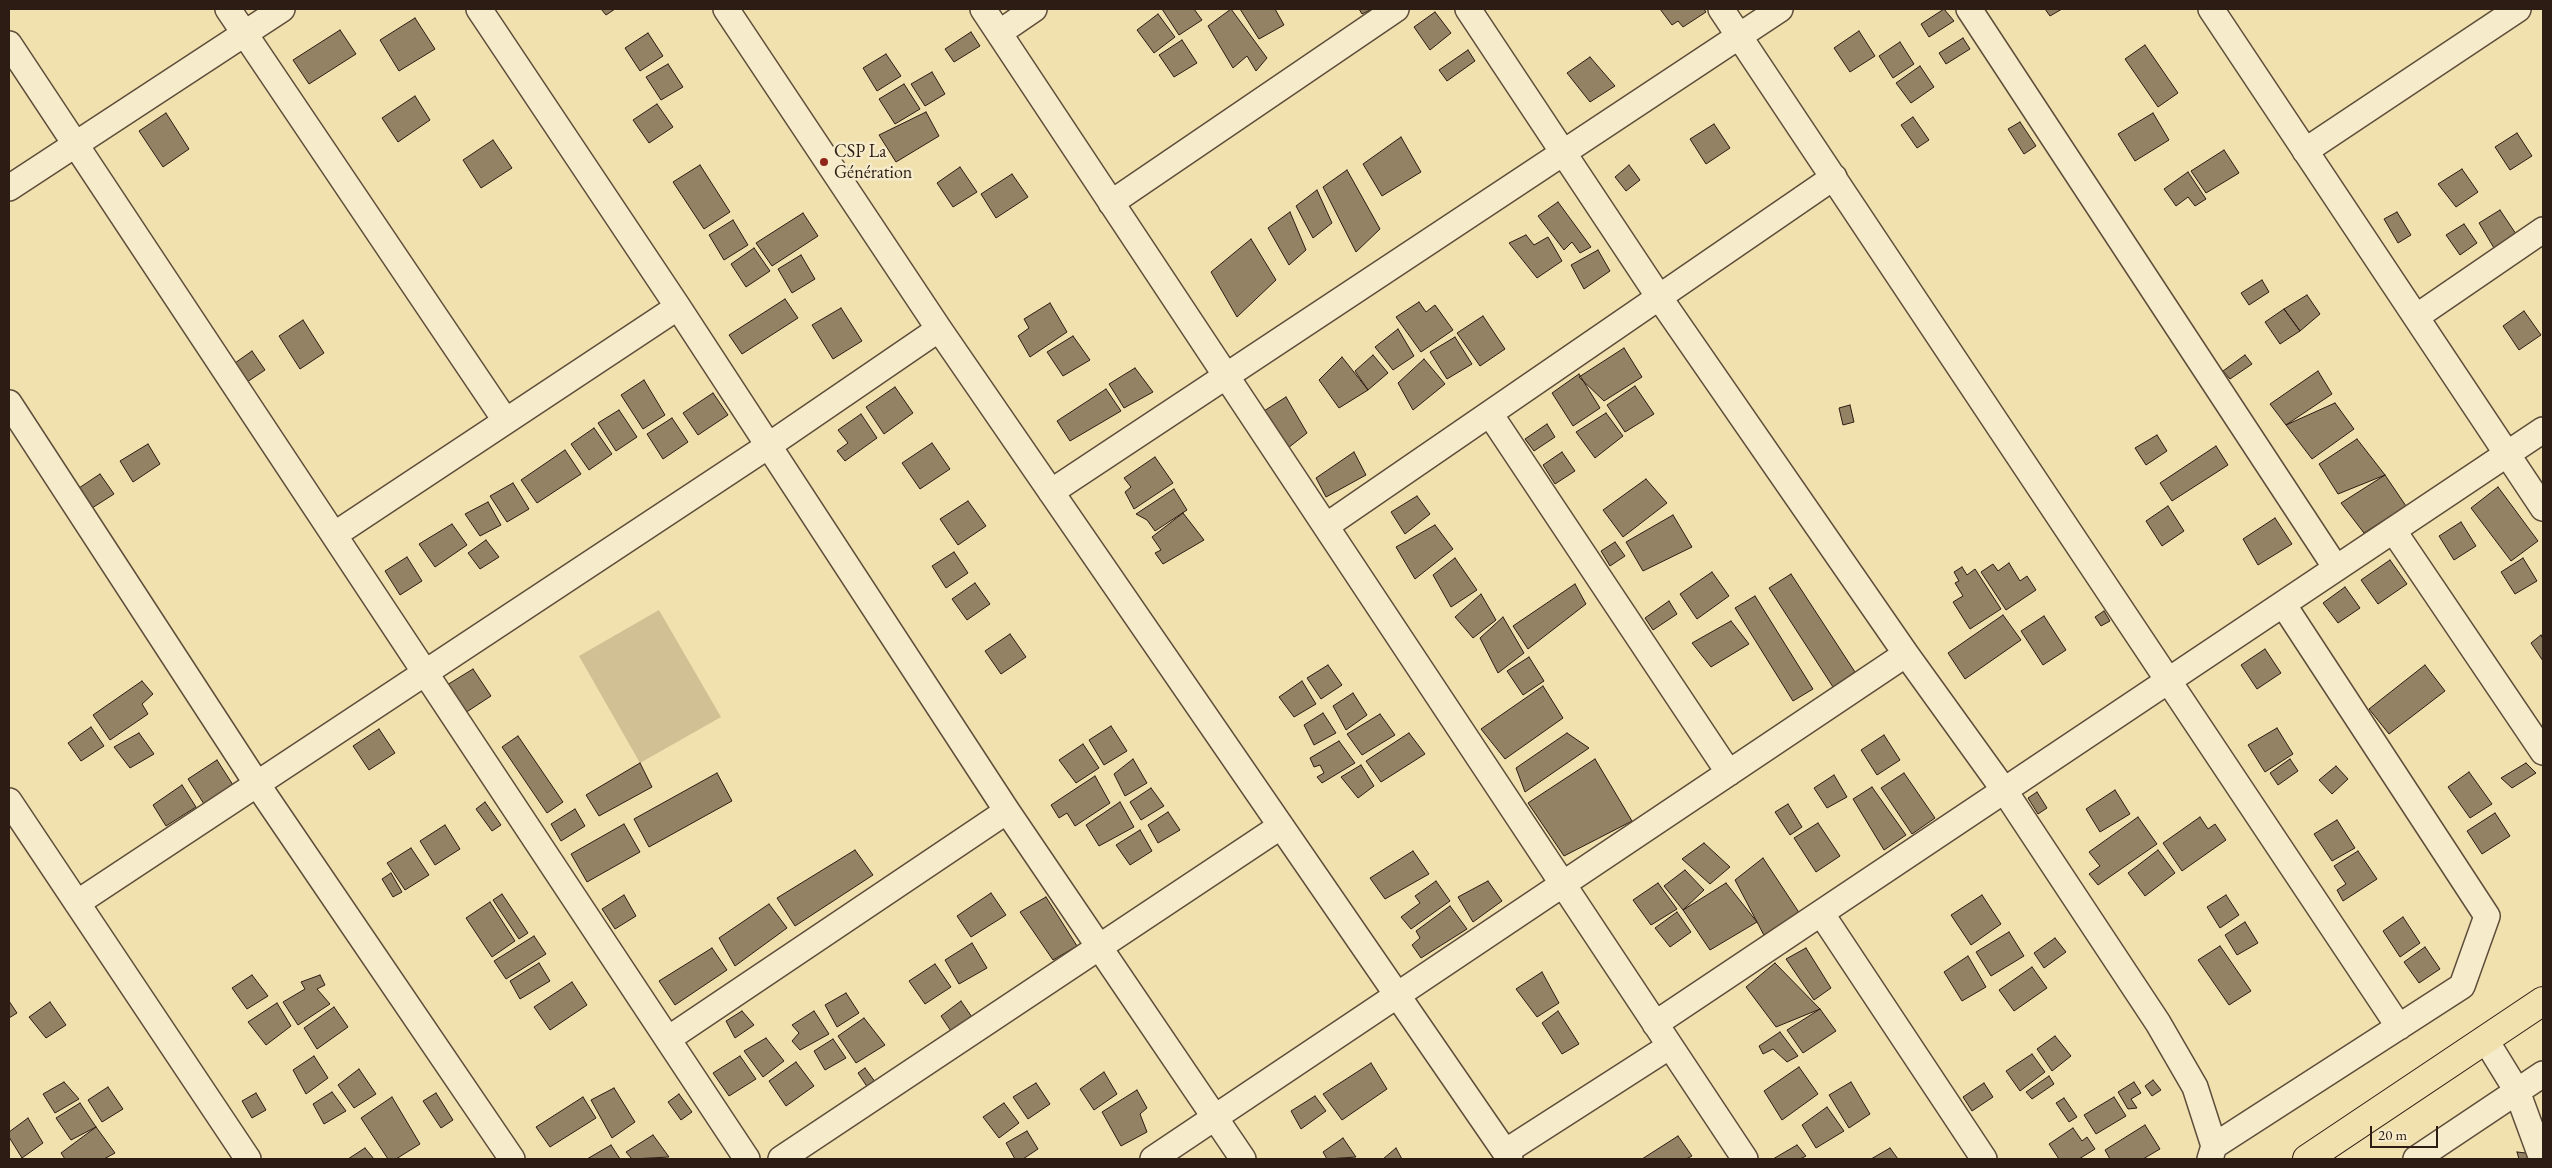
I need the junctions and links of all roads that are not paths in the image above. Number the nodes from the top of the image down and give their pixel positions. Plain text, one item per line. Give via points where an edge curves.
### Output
1 (228, 9) edge
2 (282, 9) edge
3 (479, 9) edge
4 (726, 9) edge
5 (983, 9) edge
6 (1034, 9) edge
7 (1396, 9) edge
8 (1468, 9) edge
9 (1721, 9) edge
10 (1780, 9) edge
11 (1969, 9) edge
12 (2211, 9) edge
13 (2518, 9) edge
14 (999, 33) junction
15 (245, 34) junction
16 (1739, 36) junction
17 (9, 44) edge
18 (75, 144) junction
19 (2305, 151) junction
20 (1563, 152) junction
21 (1834, 177) junction
22 (9, 188) edge
23 (1112, 203) junction
24 (2543, 230) edge
25 (1660, 297) junction
26 (678, 307) junction
27 (2416, 317) junction
28 (939, 329) junction
29 (1226, 376) junction
30 (9, 403) edge
31 (1490, 414) junction
32 (505, 420) junction
33 (2543, 430) edge
34 (768, 446) junction
35 (2507, 454) junction
36 (1051, 492) junction
37 (2543, 508) edge
38 (1326, 526) junction
39 (2393, 530) junction
40 (334, 535) junction
41 (2336, 568) junction
42 (2283, 604) junction
43 (1906, 654) junction
44 (425, 672) junction
45 (2169, 681) junction
46 (2543, 752) edge
47 (1729, 773) junction
48 (257, 784) junction
49 (2004, 790) junction
50 (9, 801) edge
51 (1007, 811) junction
52 (1281, 826) junction
53 (18, 833) edge
54 (1563, 884) junction
55 (77, 903) junction
56 (1821, 913) junction
57 (1098, 947) junction
58 (1398, 995) junction
59 (2543, 1001) edge
60 (1655, 1024) junction
61 (2399, 1027) junction
62 (668, 1039) junction
63 (2485, 1039) junction
64 (1670, 1046) junction
65 (2543, 1074) edge
66 (2517, 1091) junction
67 (1215, 1118) junction
68 (2212, 1153) edge
69 (1507, 1156) edge
70 (248, 1159) edge
71 (512, 1159) edge
72 (747, 1159) edge
73 (781, 1159) edge
74 (1153, 1159) edge
75 (1244, 1159) edge
76 (1745, 1159) edge
77 (1984, 1159) edge
78 (2307, 1159) edge
79 (2416, 1159) edge
80 (2542, 1159) edge

1 - 15 street
2 - 15 street
3 - 26 street
4 - 28 street
5 - 14 street
6 - 14 street
7 - 23 street
8 - 20 street
9 - 16 street
10 - 16 street
11 - 41 street
12 - 19 street
13 - 19 street
14 - 23 street
15 - 18 street
15 - 32 street
16 - 20 street
16 - 21 street
17 - 18 street
18 - 22 street
18 - 40 street
19 - 27 street
20 - 25 street
20 - 29 street
21 - 25 street
21 - 45 street
23 - 29 street
24 - 27 street
25 - 31 street
25 - 43 street
26 - 32 street
26 - 34 street
27 - 35 street
28 - 34 street
28 - 36 street
29 - 36 street
29 - 38 street
30 - 48 street
31 - 38 street
31 - 47 street
32 - 40 street
33 - 35 street
34 - 44 street
34 - 51 street
35 - 37 street
35 - 39 street
36 - 52 street
38 - 54 street
39 - 41 street
39 - 46 street
40 - 44 street
41 - 42 street
42 - 45 street
42 - 61 street via 2487,916 2462,986
43 - 47 street
43 - 49 street
44 - 48 street
44 - 62 street
45 - 49 street
45 - 61 street
47 - 54 street
48 - 55 street
48 - 71 street
49 - 56 street
49 - 68 street via 2158,1023 2195,1087
50 - 53 street
51 - 57 street
51 - 62 street
52 - 57 street
52 - 58 street
53 - 55 street
54 - 58 street
54 - 60 street
55 - 70 street
56 - 60 street
56 - 77 street
57 - 67 street
57 - 73 street
58 - 67 street
58 - 69 street
59 - 63 main road
60 - 64 street
61 - 68 street
62 - 72 street
63 - 66 street
63 - 78 main road
64 - 69 street
64 - 76 street
65 - 66 street
66 - 79 street
66 - 80 street
67 - 74 street
67 - 75 street

